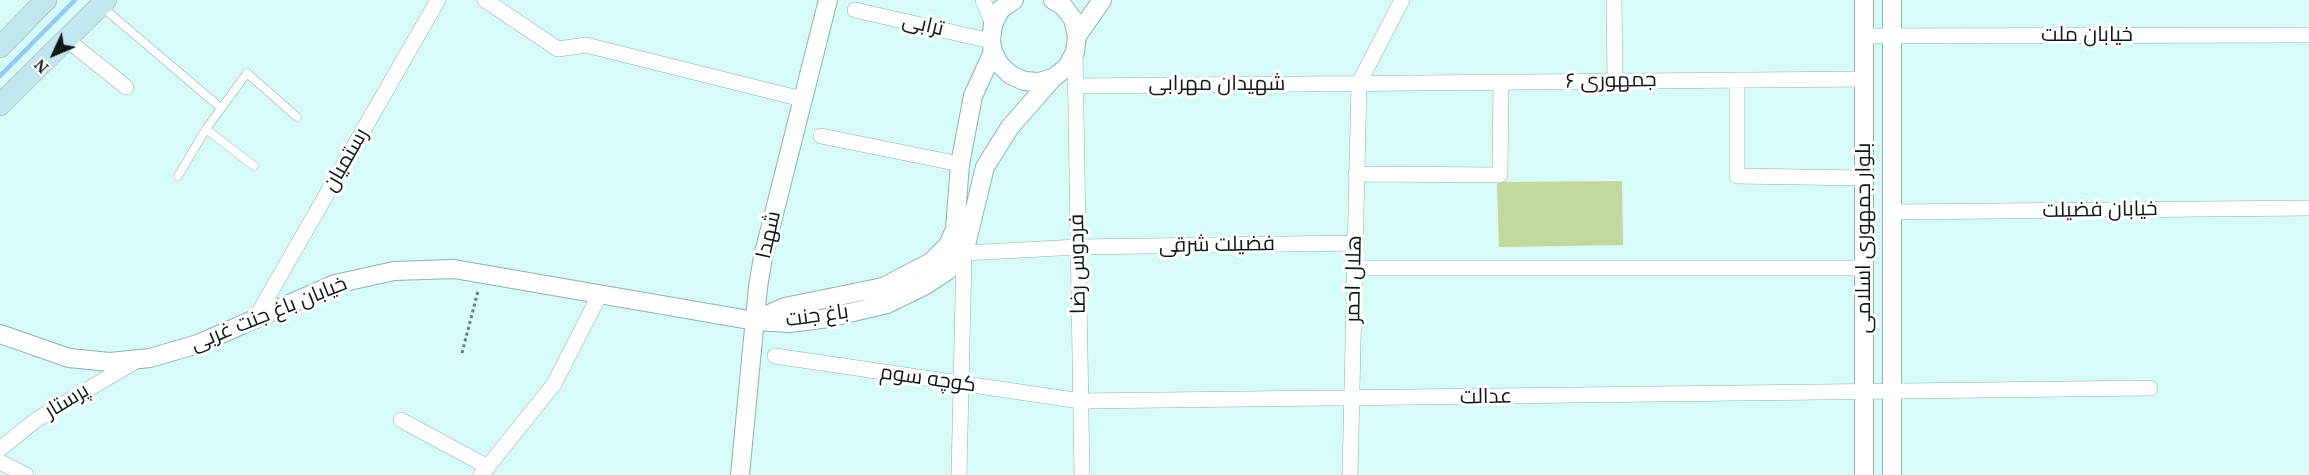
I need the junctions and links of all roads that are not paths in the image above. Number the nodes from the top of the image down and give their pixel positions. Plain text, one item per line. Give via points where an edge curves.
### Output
1 (46, 0) edge
2 (438, 0) edge
3 (485, 0) edge
4 (828, 0) edge
5 (983, 0) edge
6 (1014, 0) edge
7 (1053, 0) edge
8 (1102, 0) edge
9 (1402, 0) edge
10 (1614, 0) edge
11 (1864, 0) edge
12 (1892, 0) edge
13 (103, 3) edge
14 (855, 10) dead end
15 (2309, 35) edge
16 (1864, 36) junction
17 (1892, 36) junction
18 (66, 39) junction
19 (992, 39) junction
20 (1076, 44) junction
21 (0, 47) edge
22 (1053, 78) junction
23 (1864, 79) junction
24 (1737, 80) junction
25 (1615, 81) junction
26 (1501, 82) junction
27 (1359, 83) junction
28 (1076, 86) junction
29 (126, 87) dead end
30 (802, 99) junction
31 (0, 105) edge
32 (221, 108) junction
33 (297, 117) dead end
34 (206, 129) junction
35 (821, 136) dead end
36 (960, 164) junction
37 (254, 166) dead end
38 (1356, 174) junction
39 (178, 176) dead end
40 (1864, 178) junction
41 (2309, 208) edge
42 (1892, 212) junction
43 (1355, 243) junction
44 (1078, 247) junction
45 (964, 253) junction
46 (1355, 268) junction
47 (1864, 268) junction
48 (600, 294) junction
49 (255, 319) junction
50 (755, 321) junction
51 (0, 334) edge
52 (775, 356) dead end
53 (138, 359) junction
54 (961, 384) junction
55 (2150, 388) dead end
56 (1892, 392) junction
57 (1864, 393) junction
58 (1352, 398) junction
59 (1081, 400) junction
60 (401, 420) dead end
61 (0, 448) edge
62 (0, 462) edge
63 (485, 471) edge
64 (26, 475) edge
65 (740, 475) edge
66 (959, 475) edge
67 (1082, 475) edge
68 (1350, 475) edge
69 (1864, 475) edge
70 (1892, 475) edge

1 - 21 main road
2 - 49 street, رستمیان
3 - 30 street via 558,49 586,45
4 - 30 street, شهدا
5 - 19 street
6 - 19 street, باغ جنت via 1002,9
7 - 20 street via 1073,19
8 - 20 street
9 - 27 street
10 - 25 street
11 - 16 street, بلوار جمهوری اسلامی
12 - 17 street, بلوار جمهوری اسلامی
13 - 18 main road
13 - 32 lane
14 - 19 street, ترابی
15 - 17 street, خیابان ملت
16 - 17 street, خیابان ملت
16 - 23 street, بلوار جمهوری اسلامی
17 - 42 street, بلوار جمهوری اسلامی
18 - 29 street
18 - 31 main road
19 - 22 street via 1000,65 1011,75 1024,81
19 - 36 street, باغ جنت via 973,96
20 - 22 street via 1067,67
20 - 28 street, فردوس رضا
22 - 45 street via 1010,127 985,167
23 - 24 street, جمهوری ۶
23 - 40 street, بلوار جمهوری اسلامی
24 - 25 street, جمهوری ۶
24 - 40 street via 1737,176
25 - 26 street, جمهوری ۶
26 - 27 street, جمهوری ۶
26 - 38 street via 1500,175
27 - 28 street, شهیدان مهرابی
27 - 38 street, هلال احمر
28 - 44 street, فردوس رضا
30 - 50 street, شهدا via 763,256
32 - 33 lane via 247,73
32 - 34 lane
34 - 37 lane
34 - 39 lane
35 - 36 street
36 - 50 street, باغ جنت via 955,229 948,245 931,262 883,287 785,307
38 - 43 street, هلال احمر
40 - 47 street, بلوار جمهوری اسلامی
41 - 42 street, خیابان فضیلت
42 - 56 street, بلوار جمهوری اسلامی
43 - 44 street, فضیلت شرقی
43 - 46 street, هلال احمر
44 - 45 street, فضیلت شرقی
44 - 59 street, فردوس رضا
45 - 50 street, باغ جنت via 924,286 887,304 790,323
45 - 54 street
46 - 47 street
46 - 58 street, هلال احمر
47 - 57 street, بلوار جمهوری اسلامی
48 - 49 street, خیابان باغ جنت غربی via 454,269 394,271 335,284
48 - 50 street, خیابان باغ جنت غربی
48 - 63 street via 554,384
49 - 53 street, خیابان باغ جنت غربی via 198,344
50 - 65 street, شهدا
51 - 53 street, خیابان باغ جنت غربی via 69,358 110,362
52 - 54 street, کوچه سوم
53 - 61 street, پرستار via 36,420
54 - 59 street, کوچه سوم
54 - 66 street
55 - 56 street, عدالت
56 - 57 street, عدالت
56 - 70 street, بلوار جمهوری اسلامی
57 - 58 street, عدالت
57 - 69 street, بلوار جمهوری اسلامی
58 - 59 street, عدالت
58 - 68 street, هلال احمر
59 - 67 street, فردوس رضا
60 - 63 street
62 - 64 street

